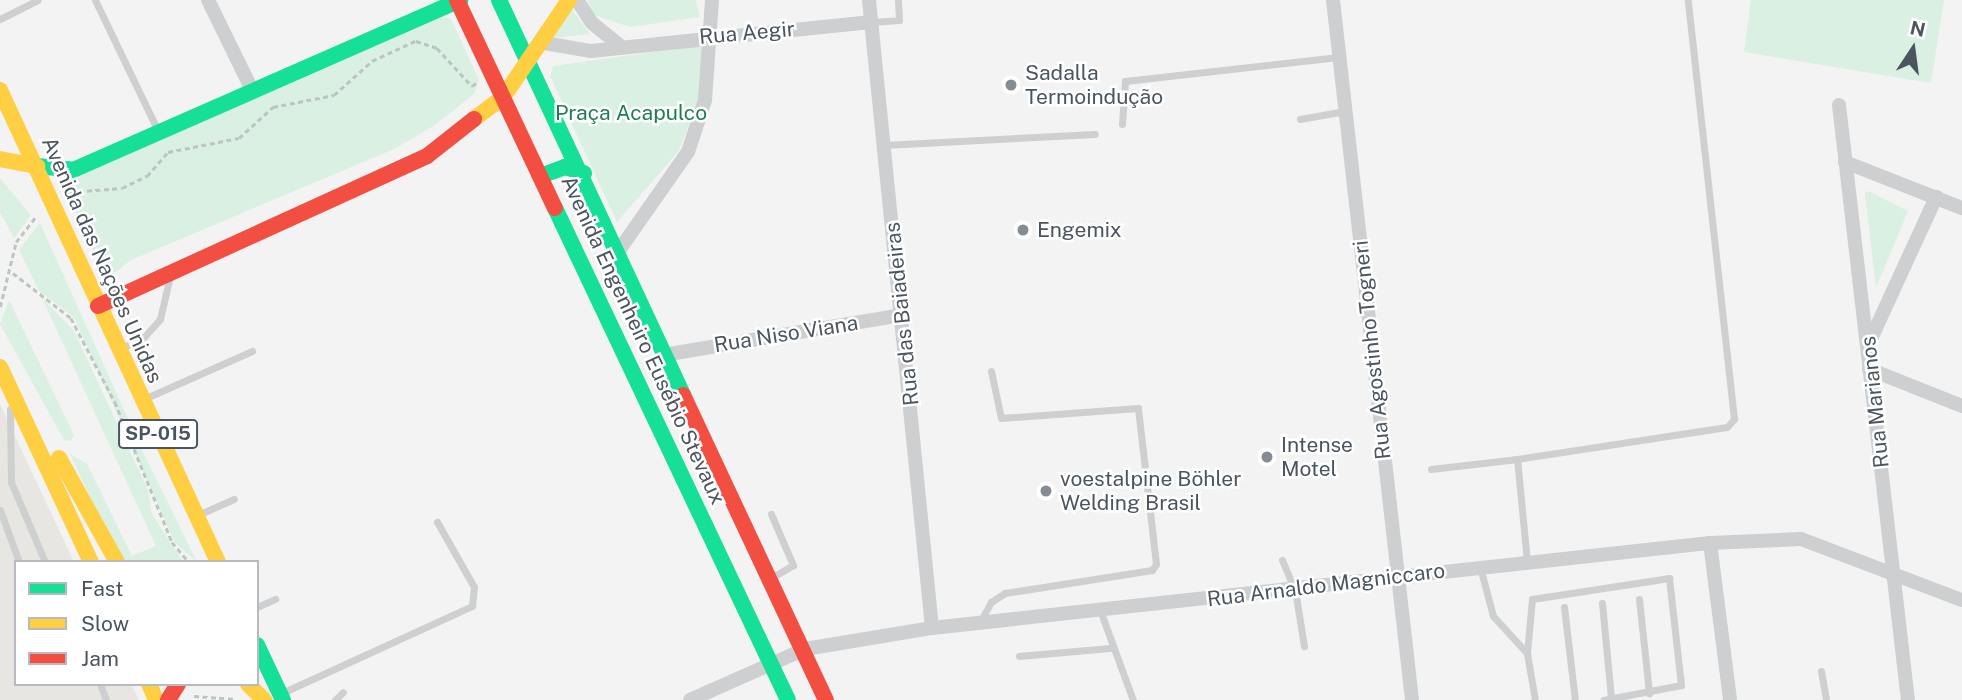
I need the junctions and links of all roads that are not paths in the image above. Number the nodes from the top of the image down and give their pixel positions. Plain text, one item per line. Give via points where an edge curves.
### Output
1 (38, 0) edge
2 (95, 0) edge
3 (208, 0) edge
4 (458, 0) edge
5 (499, 0) edge
6 (569, 0) edge
7 (577, 0) edge
8 (712, 0) edge
9 (869, 0) edge
10 (898, 0) edge
11 (1333, 0) edge
12 (1688, 0) edge
13 (0, 19) edge
14 (872, 22) junction
15 (714, 36) junction
16 (544, 43) junction
17 (622, 47) junction
18 (1340, 57) junction
19 (529, 62) junction
20 (0, 90) edge
21 (252, 90) junction
22 (503, 96) junction
23 (1839, 105) dead end
24 (1345, 111) junction
25 (1300, 119) dead end
26 (1122, 124) dead end
27 (159, 132) junction
28 (1095, 134) dead end
29 (884, 145) junction
30 (0, 159) edge
31 (1845, 162) junction
32 (37, 166) junction
33 (584, 173) junction
34 (543, 175) junction
35 (1936, 197) junction
36 (1962, 208) edge
37 (620, 249) junction
38 (171, 274) junction
39 (98, 306) junction
40 (903, 315) junction
41 (1868, 344) junction
42 (118, 350) junction
43 (252, 351) dead end
44 (669, 354) junction
45 (0, 367) edge
46 (1869, 369) junction
47 (991, 372) dead end
48 (10, 388) junction
49 (142, 400) junction
50 (1962, 406) edge
51 (19, 407) junction
52 (1517, 458) junction
53 (1431, 469) dead end
54 (234, 499) dead end
55 (0, 510) edge
56 (771, 514) dead end
57 (196, 516) junction
58 (437, 522) dead end
59 (1710, 542) junction
60 (1282, 559) dead end
61 (18, 560) edge
62 (44, 560) edge
63 (90, 560) edge
64 (116, 560) edge
65 (217, 560) edge
66 (1527, 562) junction
67 (1480, 567) junction
68 (1895, 572) junction
69 (773, 577) junction
70 (1397, 577) junction
71 (1295, 590) junction
72 (275, 599) dead end
73 (1639, 599) dead end
74 (1962, 600) edge
75 (1602, 603) dead end
76 (259, 606) edge
77 (1564, 607) dead end
78 (1100, 610) junction
79 (980, 622) junction
80 (932, 628) junction
81 (1304, 646) dead end
82 (1110, 648) junction
83 (259, 649) edge
84 (805, 649) junction
85 (1527, 653) junction
86 (1019, 656) dead end
87 (771, 663) junction
88 (1821, 671) dead end
89 (250, 686) edge
90 (181, 687) edge
91 (343, 692) dead end
92 (1649, 693) junction
93 (281, 697) edge
94 (1607, 699) edge
95 (168, 700) edge
96 (264, 700) edge
97 (335, 700) edge
98 (690, 700) edge
99 (788, 700) edge
100 (826, 700) edge
101 (1132, 700) edge
102 (1412, 700) edge
103 (1535, 700) edge
104 (1575, 700) edge
105 (1730, 700) edge
106 (1826, 700) edge
107 (1908, 700) edge

1 - 13 lane
2 - 27 lane
3 - 21 street
4 - 21 main road
4 - 22 main road, Avenida Engenheiro Eusébio Stevaux
5 - 19 main road, Avenida Engenheiro Eusébio Stevaux
6 - 16 main road
7 - 17 street via 592,23
8 - 15 street
9 - 14 street, Rua das Baiadeiras
10 - 14 lane via 900,20
11 - 18 street, Rua Agostinho Togneri
12 - 52 lane via 1734,419 1727,428
14 - 15 street, Rua Aegir
14 - 29 street, Rua das Baiadeiras
15 - 17 street, Rua Aegir
15 - 37 street via 705,100 688,152
16 - 17 street, Rua Aegir via 573,51
16 - 19 main road
18 - 24 street, Rua Agostinho Togneri
18 - 26 lane via 1125,81
19 - 22 main road
19 - 33 main road, Avenida Engenheiro Eusébio Stevaux
20 - 32 main road, Avenida das Nações Unidas / SP-015
21 - 27 main road
22 - 34 main road, Avenida Engenheiro Eusébio Stevaux
22 - 38 main road via 427,156 377,183
23 - 31 street, Rua Marianos
24 - 25 lane
24 - 70 street, Rua Agostinho Togneri
27 - 32 main road via 73,170
28 - 29 lane
29 - 40 street, Rua das Baiadeiras
30 - 32 main road
31 - 35 street
31 - 41 street, Rua Marianos
32 - 39 main road, Avenida das Nações Unidas / SP-015
33 - 34 main road via 565,167
33 - 37 main road, Avenida Engenheiro Eusébio Stevaux
34 - 87 main road, Avenida Engenheiro Eusébio Stevaux
35 - 36 street
35 - 41 street
37 - 44 main road, Avenida Engenheiro Eusébio Stevaux
38 - 39 main road
38 - 42 lane via 160,319 144,338
39 - 42 main road, Avenida das Nações Unidas / SP-015
40 - 44 street, Rua Niso Viana
40 - 80 street, Rua das Baiadeiras
41 - 46 street, Rua Marianos
42 - 49 main road, Avenida das Nações Unidas / SP-015
43 - 49 lane
44 - 69 main road, Avenida Engenheiro Eusébio Stevaux
45 - 48 main road
46 - 50 street
46 - 68 street, Rua Marianos
47 - 79 lane via 1001,418 1138,408 1156,564 1152,570 1005,593 991,601
48 - 51 main road
48 - 62 lane via 11,482
49 - 57 main road, Avenida das Nações Unidas / SP-015
51 - 63 main road
51 - 64 main road via 42,425
52 - 53 lane
52 - 66 lane
54 - 57 lane
55 - 61 lane
56 - 69 lane via 793,565
57 - 65 main road, Avenida das Nações Unidas / SP-015
58 - 93 lane via 474,587 472,606
59 - 66 street, Rua Arnaldo Magniccaro
59 - 68 street, Rua Arnaldo Magniccaro via 1801,539
59 - 105 street
60 - 71 lane
66 - 67 street, Rua Arnaldo Magniccaro
67 - 70 street, Rua Arnaldo Magniccaro
67 - 85 lane via 1493,616
68 - 74 street, Rua Arnaldo Magniccaro
68 - 107 street, Rua Marianos
69 - 84 main road, Avenida Engenheiro Eusébio Stevaux
70 - 71 street, Rua Arnaldo Magniccaro
70 - 102 street, Rua Agostinho Togneri
71 - 78 street, Rua Arnaldo Magniccaro
71 - 81 lane
72 - 76 lane
73 - 92 lane
75 - 94 lane
77 - 104 lane
78 - 79 street, Rua Arnaldo Magniccaro
78 - 82 lane
79 - 80 street, Rua Arnaldo Magniccaro
80 - 84 street, Rua Arnaldo Magniccaro
82 - 86 lane
82 - 101 lane
83 - 93 main road
84 - 87 street, Rua Arnaldo Magniccaro
84 - 100 main road, Avenida Engenheiro Eusébio Stevaux
85 - 92 lane via 1530,604 1538,594 1669,578 1681,685
85 - 103 lane
87 - 98 street, Rua Arnaldo Magniccaro
87 - 99 main road, Avenida Engenheiro Eusébio Stevaux
88 - 106 lane
89 - 96 main road
90 - 95 main road
91 - 97 lane
92 - 94 lane

